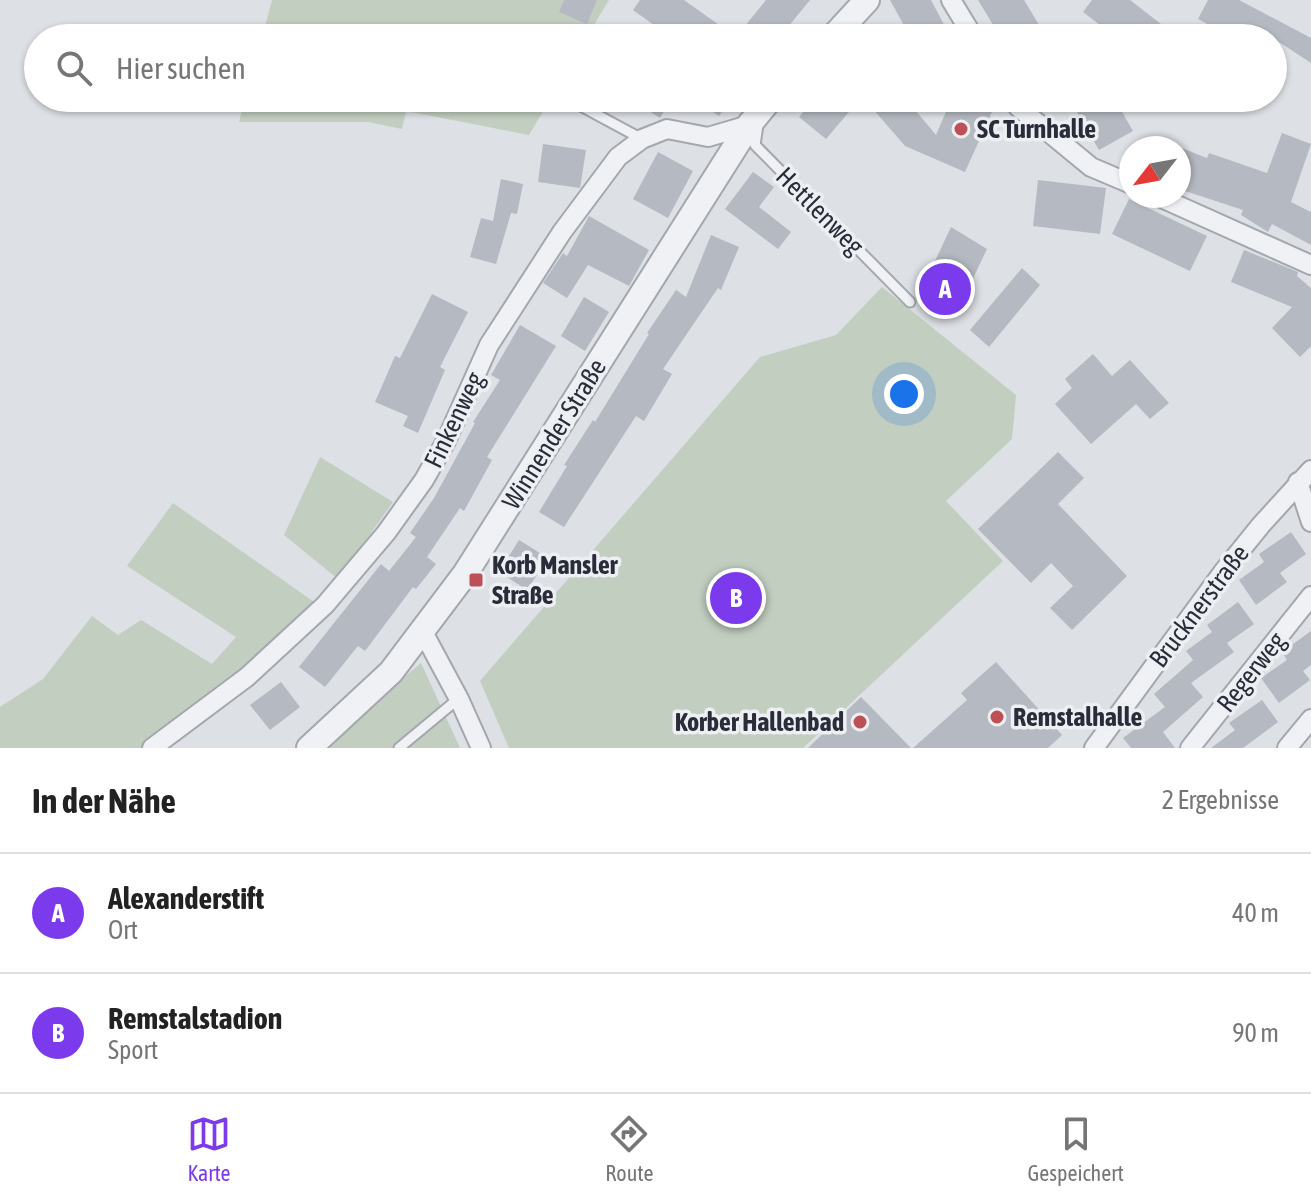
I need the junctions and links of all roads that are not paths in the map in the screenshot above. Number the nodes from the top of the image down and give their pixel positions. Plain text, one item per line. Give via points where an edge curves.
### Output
1 (867, 0) edge
2 (951, 0) edge
3 (845, 24) edge
4 (966, 24) edge
5 (592, 112) edge
6 (758, 112) edge
7 (759, 112) edge
8 (760, 112) edge
9 (1024, 112) edge
10 (642, 139) junction
11 (1119, 179) edge
12 (1184, 208) edge
13 (1311, 265) edge
14 (910, 302) dead end
15 (1304, 476) edge
16 (1311, 522) edge
17 (1311, 596) edge
18 (423, 632) junction
19 (459, 699) junction
20 (1311, 719) edge
21 (152, 748) edge
22 (309, 748) edge
23 (399, 748) edge
24 (481, 748) edge
25 (1094, 748) edge
26 (1190, 748) edge
27 (1287, 748) edge

1 - 3 street
2 - 4 street
5 - 10 lane
6 - 10 street, Finkenweg via 708,137 667,129
7 - 18 street, Winnender Straße
8 - 14 lane, Hettlenweg via 755,145
9 - 11 street via 1091,167
10 - 21 street, Finkenweg via 618,157 562,232 489,345 424,480 386,533 325,605 247,677
12 - 13 street
15 - 16 street
15 - 25 street, Brucknerstraße via 1223,572
17 - 26 street, Regerweg
18 - 19 street
18 - 22 street, Winnender Straße via 391,672
19 - 23 lane
19 - 24 street
20 - 27 street

